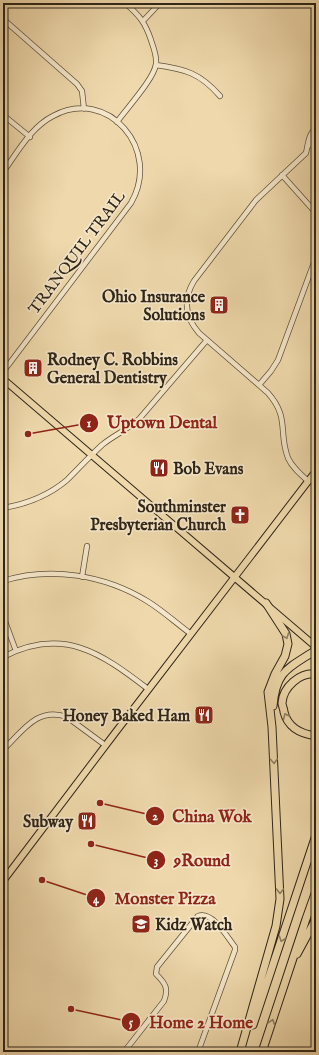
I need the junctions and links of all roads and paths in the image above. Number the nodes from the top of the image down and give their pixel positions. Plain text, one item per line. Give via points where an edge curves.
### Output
1 (125, 3) edge
2 (160, 3) edge
3 (3, 19) edge
4 (143, 21) junction
5 (156, 65) junction
6 (220, 96) dead end
7 (84, 109) junction
8 (3, 115) edge
9 (117, 122) junction
10 (316, 133) edge
11 (30, 137) junction
12 (316, 139) edge
13 (308, 146) junction
14 (3, 172) edge
15 (282, 175) junction
16 (316, 213) edge
17 (316, 257) edge
18 (207, 340) junction
19 (3, 372) edge
20 (3, 379) edge
21 (259, 385) junction
22 (91, 454) junction
23 (316, 471) edge
24 (308, 481) junction
25 (3, 508) edge
26 (87, 546) dead end
27 (82, 576) junction
28 (234, 578) junction
29 (3, 581) edge
30 (266, 603) junction
31 (3, 616) edge
32 (191, 634) junction
33 (316, 648) edge
34 (16, 651) junction
35 (3, 657) edge
36 (316, 674) edge
37 (148, 689) junction
38 (271, 721) junction
39 (316, 736) edge
40 (105, 745) junction
41 (3, 750) edge
42 (316, 835) edge
43 (3, 881) edge
44 (316, 891) edge
45 (316, 919) edge
46 (290, 966) junction
47 (125, 1050) edge
48 (132, 1052) edge
49 (198, 1052) edge
50 (240, 1052) edge
51 (244, 1052) edge
52 (262, 1052) edge

1 - 4 street
2 - 4 street
3 - 7 street via 77,84 82,91
4 - 5 street via 156,54
5 - 6 street via 192,72 205,80
5 - 9 street via 151,77
7 - 9 street, TRANQUIL TRAIL via 97,111
7 - 11 street via 68,110 53,116 41,124
8 - 11 street
9 - 19 street, TRANQUIL TRAIL via 132,138 139,155 141,176 135,197
10 - 13 street via 313,131
11 - 14 street
12 - 13 street
13 - 15 street via 306,153
15 - 16 street
15 - 18 street via 256,200 191,287 187,299 188,316 194,328
17 - 21 street via 278,360
18 - 21 street
18 - 22 street via 140,418
20 - 22 main road
21 - 24 street via 280,409 288,459
22 - 25 street via 50,493 28,503
22 - 28 main road
23 - 24 main road
24 - 28 main road
26 - 27 street
27 - 29 street via 47,574
27 - 32 street via 136,594
28 - 30 main road
28 - 32 main road
30 - 33 main road
30 -> 38 highway via 286,634 288,644 268,692
31 - 34 street
32 - 37 main road
33 - 38 highway via 292,665 280,678 275,690
34 - 35 street
34 - 37 street via 52,644 79,648 104,658
39 -> 36 highway via 294,729 285,717 282,703 286,689 298,678 311,673
37 - 40 main road
38 -> 50 highway via 280,899 276,926
40 - 41 street via 67,717 50,714 31,722
40 - 43 main road
42 -> 51 highway
44 - 46 highway
45 - 46 highway
52 -> 46 highway
47 - 48 street
47 - 49 street via 167,995 165,984 156,974 157,967 198,916 205,915 212,918 235,950

